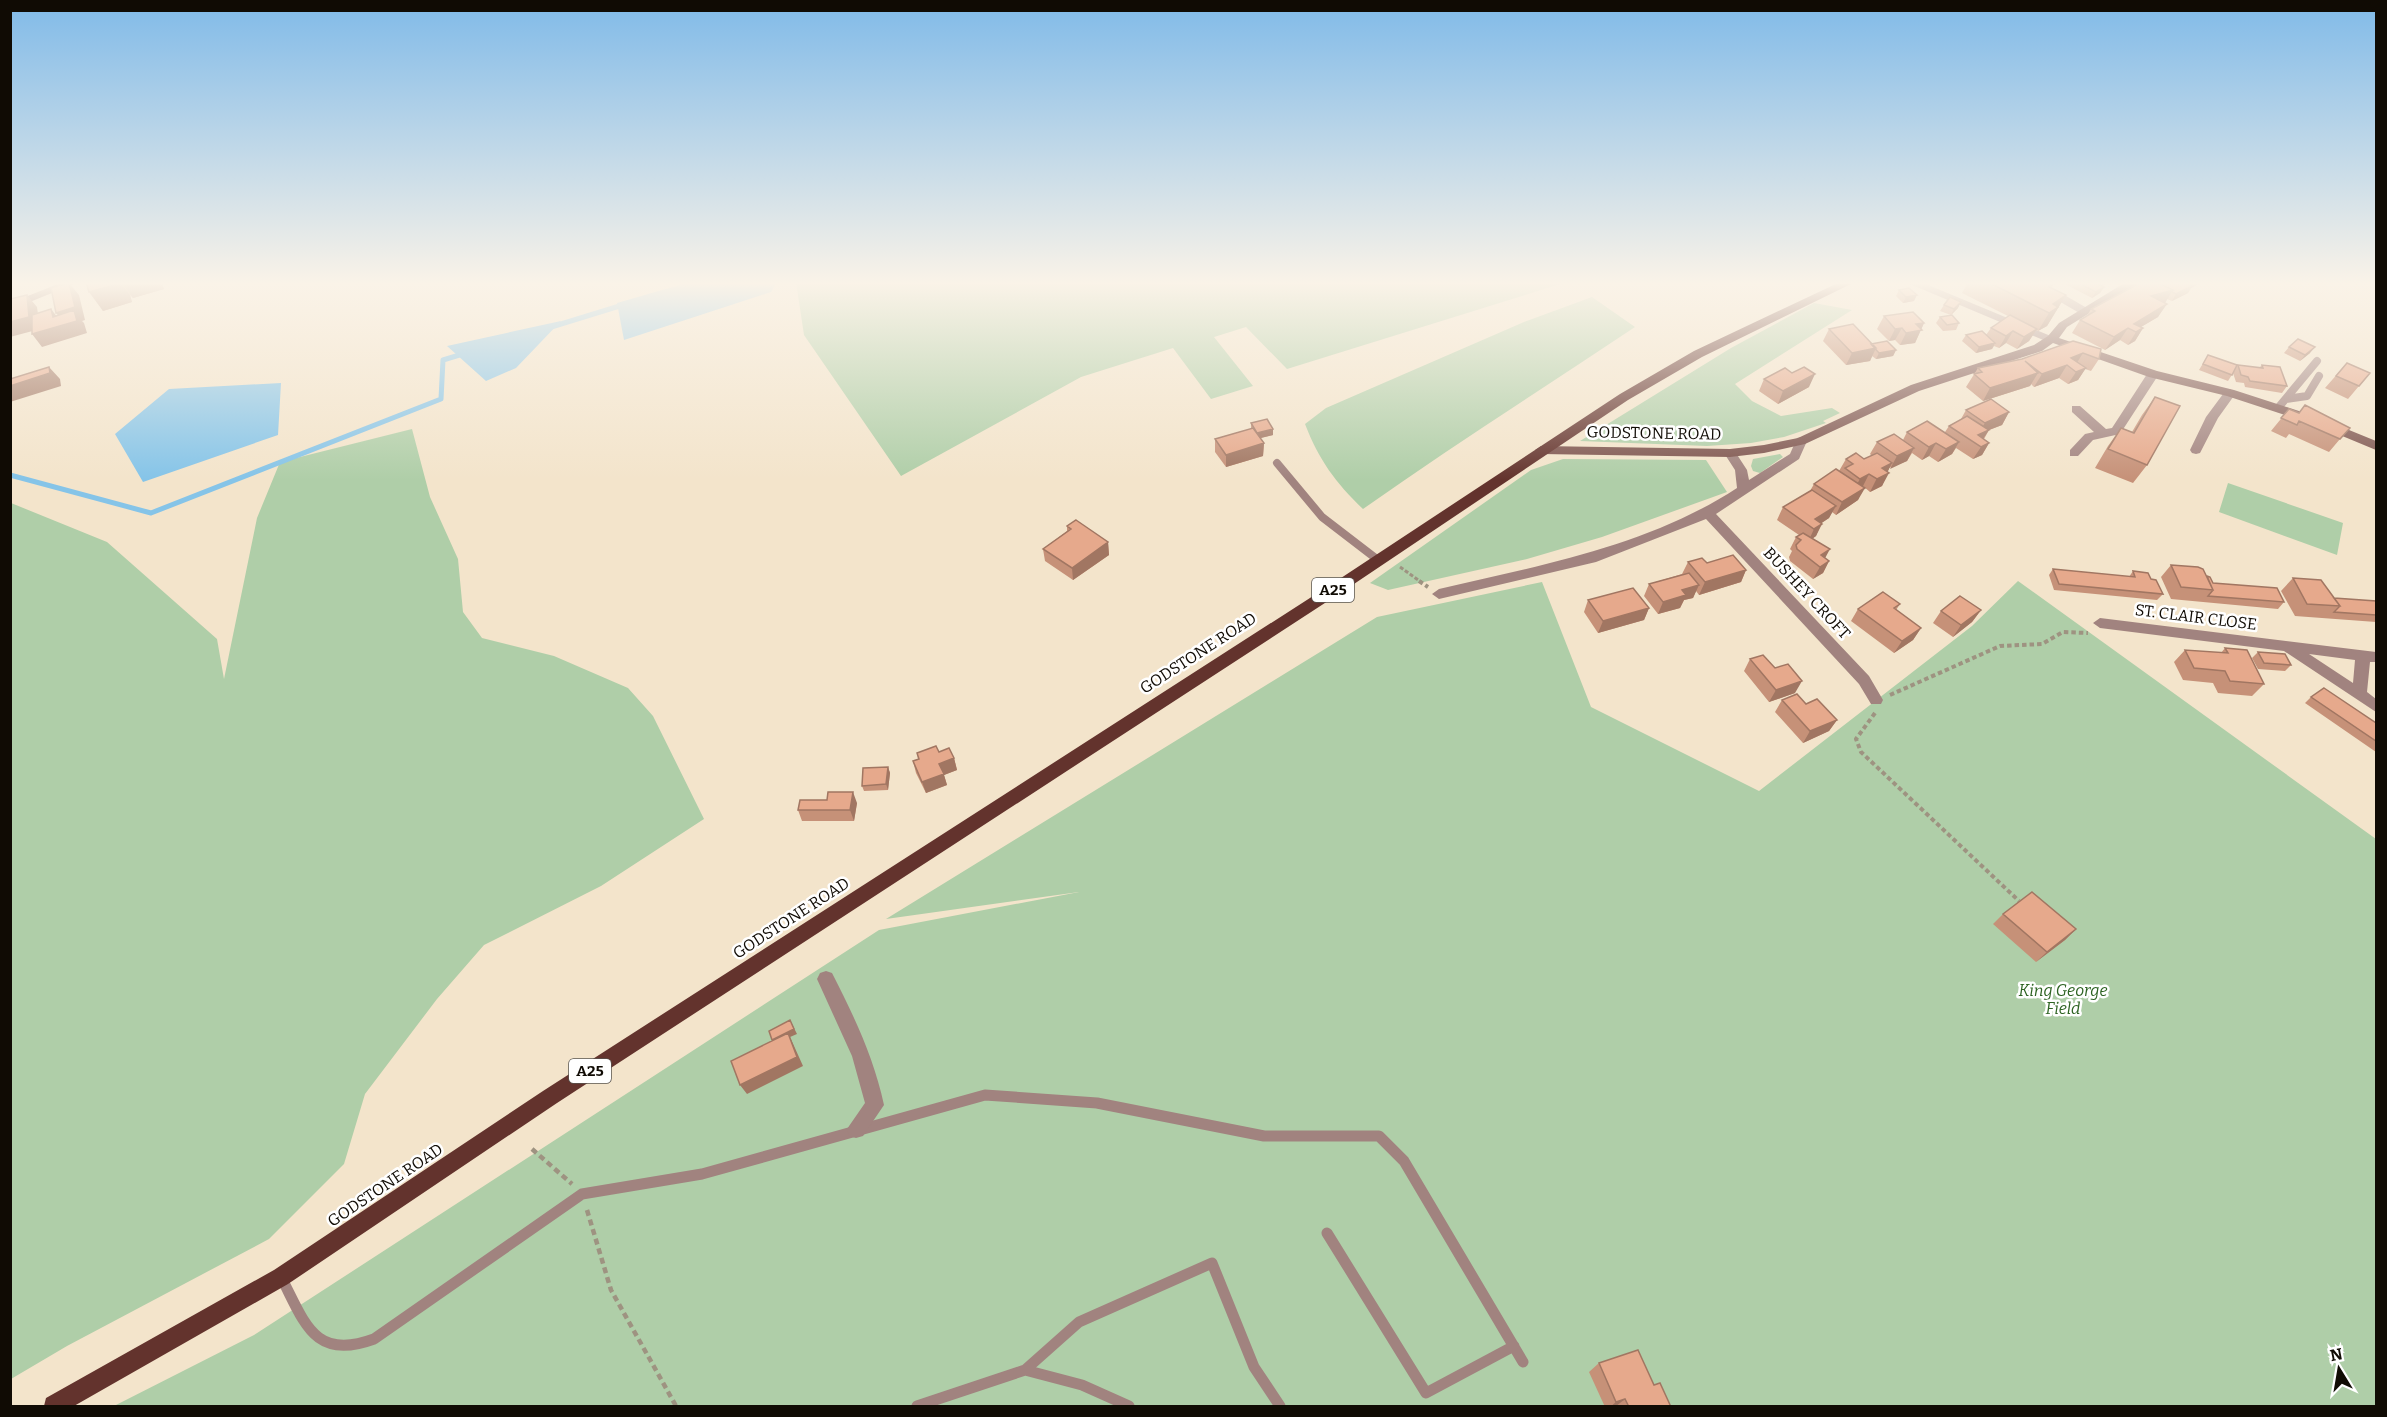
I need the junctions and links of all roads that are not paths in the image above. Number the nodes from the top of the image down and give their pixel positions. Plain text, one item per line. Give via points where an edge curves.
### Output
1 (1710, 348) edge
2 (2038, 348) edge
3 (2078, 348) edge
4 (2317, 361) dead end
5 (2153, 374) junction
6 (2319, 376) dead end
7 (2230, 393) junction
8 (2282, 404) junction
9 (2076, 409) dead end
10 (2104, 434) junction
11 (1801, 441) junction
12 (2376, 446) edge
13 (1541, 450) junction
14 (2196, 450) dead end
15 (1730, 453) junction
16 (2074, 453) dead end
17 (1277, 463) dead end
18 (1744, 489) junction
19 (1707, 513) junction
20 (1378, 560) junction
21 (1439, 594) road end
22 (2100, 623) road end
23 (2287, 647) junction
24 (2370, 656) edge
25 (2359, 694) junction
26 (1876, 700) road end
27 (2376, 706) edge
28 (826, 979) dead end
29 (856, 1129) junction
30 (1327, 1233) dead end
31 (281, 1277) junction
32 (1514, 1346) junction
33 (1523, 1362) dead end
34 (1025, 1370) junction
35 (54, 1407) edge
36 (917, 1407) edge
37 (1130, 1407) edge
38 (1280, 1407) edge

1 - 13 main road, GODSTONE ROAD / A25
2 - 11 street, GODSTONE ROAD via 1915,388
3 - 5 street
4 - 8 lane
5 - 7 street
5 - 10 street via 2116,431
6 - 8 lane via 2307,396
7 - 8 street
7 - 14 street via 2212,417
8 - 12 street
9 - 10 street
10 - 16 street via 2089,437
11 - 15 street, GODSTONE ROAD
11 - 18 street, GODSTONE ROAD via 1795,456
13 - 15 street, GODSTONE ROAD
13 - 20 main road, GODSTONE ROAD / A25
15 - 18 street, GODSTONE ROAD via 1741,470
17 - 20 lane via 1323,517
18 - 19 street, GODSTONE ROAD
19 - 21 street, GODSTONE ROAD via 1591,558
19 - 26 street, BUSHEY CROFT via 1864,680
20 - 31 main road, GODSTONE ROAD / A25 via 550,1097
22 - 23 street, ST. CLAIR CLOSE
23 - 24 street, ST. CLAIR CLOSE
23 - 25 street, ST. CLAIR CLOSE
24 - 25 street, ST. CLAIR CLOSE
25 - 27 street, ST. CLAIR CLOSE
28 - 29 street via 852,1029 870,1077 875,1105
29 - 31 lane via 702,1174 582,1194 358,1347 339,1349 319,1340
29 - 32 lane via 985,1095 1096,1103 1264,1136 1379,1136 1404,1161
30 - 32 lane via 1426,1393
31 - 35 main road, GODSTONE ROAD / A25
32 - 33 lane
34 - 36 lane
34 - 37 lane via 1082,1385
34 - 38 lane via 1078,1322 1212,1263 1254,1367

